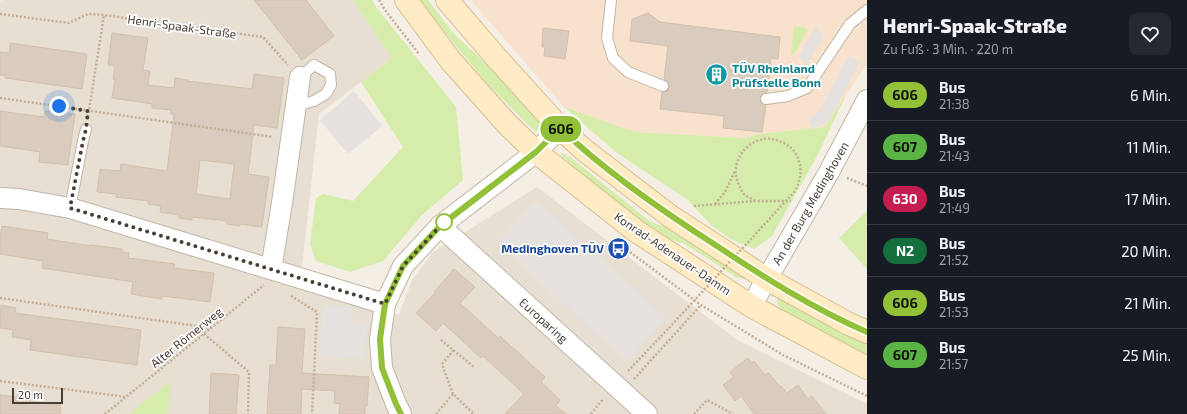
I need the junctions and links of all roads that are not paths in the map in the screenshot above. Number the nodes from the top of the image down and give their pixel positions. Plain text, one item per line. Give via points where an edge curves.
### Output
1 (406, 0) edge
2 (447, 0) edge
3 (611, 0) edge
4 (867, 10) edge
5 (300, 77) joint
6 (663, 86) dead end
7 (766, 99) dead end
8 (867, 100) edge
9 (295, 106) junction
10 (560, 128) junction
11 (86, 129) road end
12 (536, 152) junction
13 (0, 198) edge
14 (70, 208) junction
15 (440, 226) junction
16 (271, 269) junction
17 (767, 279) junction
18 (385, 304) junction
19 (751, 306) junction
20 (867, 332) edge
21 (867, 368) edge
22 (401, 414) edge
23 (647, 414) edge

1 - 12 main road, Konrad-Adenauer-Damm via 451,61 506,124
2 - 10 main road
3 - 6 lane via 607,38 613,58 628,72
4 - 7 lane via 850,24 807,88 788,96
5 - 9 street
5 - 9 lane via 314,65 330,74 332,85 326,94 314,101
8 - 17 street, An der Burg Medinghoven
9 - 16 street
10 - 12 street
10 - 17 main road via 584,150 670,216
11 - 14 lane
12 - 15 street
12 - 19 main road, Konrad-Adenauer-Damm via 636,230
13 - 14 street
14 - 16 street
15 - 18 street via 403,266
15 - 23 street, Europaring
16 - 18 street
17 - 19 street, An der Burg Medinghoven
17 - 20 main road
18 - 22 street via 380,339 382,368
19 - 21 main road, Konrad-Adenauer-Damm

